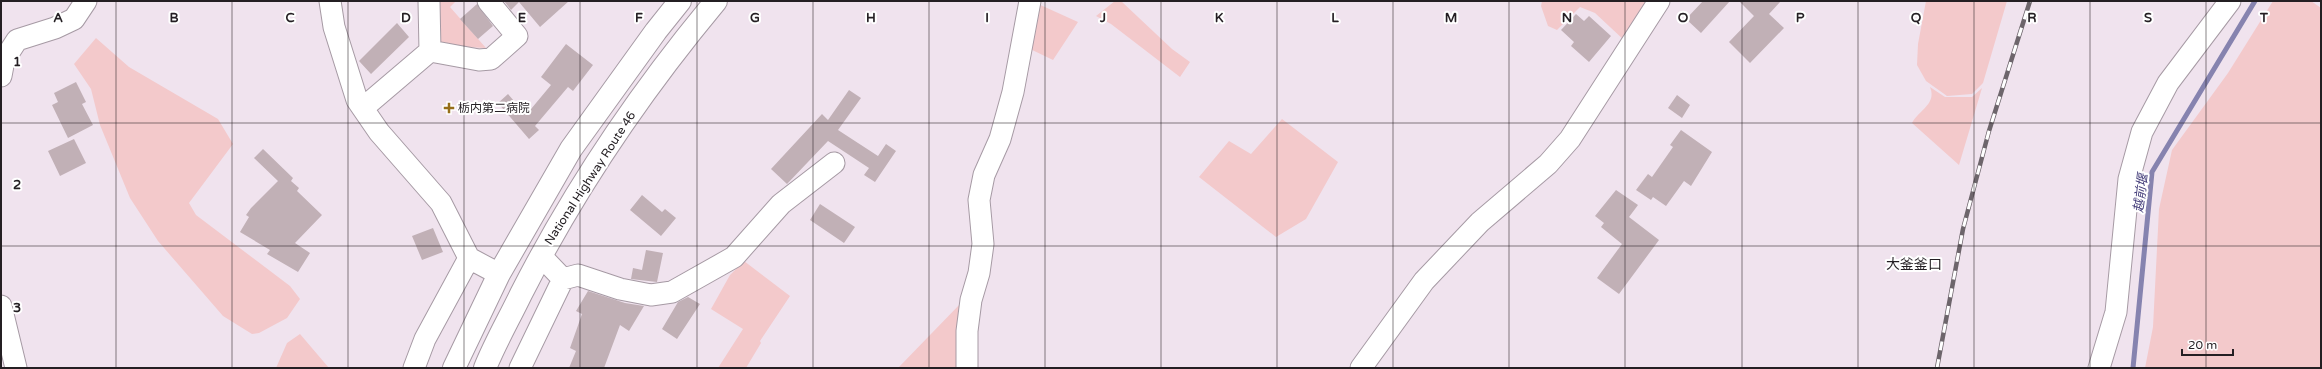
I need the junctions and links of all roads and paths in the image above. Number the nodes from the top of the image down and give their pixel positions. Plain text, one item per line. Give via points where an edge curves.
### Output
1 (86, 1) edge
2 (330, 1) edge
3 (428, 1) edge
4 (488, 1) edge
5 (680, 1) edge
6 (716, 1) edge
7 (1030, 1) edge
8 (1659, 1) edge
9 (2230, 1) edge
10 (430, 51) junction
11 (2, 65) edge
12 (363, 108) junction
13 (834, 163) dead end
14 (541, 256) junction
15 (469, 258) junction
16 (499, 274) junction
17 (563, 279) junction
18 (1, 306) edge
19 (16, 368) edge
20 (414, 368) edge
21 (454, 368) edge
22 (485, 368) edge
23 (520, 368) edge
24 (967, 368) edge
25 (1361, 368) edge
26 (2098, 368) edge

1 - 11 street via 74,19 17,40
2 - 12 street via 334,27 357,100
3 - 10 street
4 - 10 street via 517,36 491,59 479,60
5 - 16 highway via 571,149
6 - 14 highway, National Highway Route 46 via 677,47 595,166
7 - 24 street via 1013,92 1000,139 984,175 979,200 983,244 967,331
8 - 25 street via 1570,139 1548,164 1480,222 1424,281
9 - 26 street via 2168,83 2142,132 2129,179 2116,312
10 - 12 street
12 - 15 street via 379,132 441,203
13 - 17 street via 781,204 734,257 672,292 651,295 620,290 578,275
14 - 17 street
14 - 22 highway, National Highway Route 46
15 - 16 street
15 - 20 street via 425,340
16 - 21 highway
17 - 23 street
18 - 19 street

